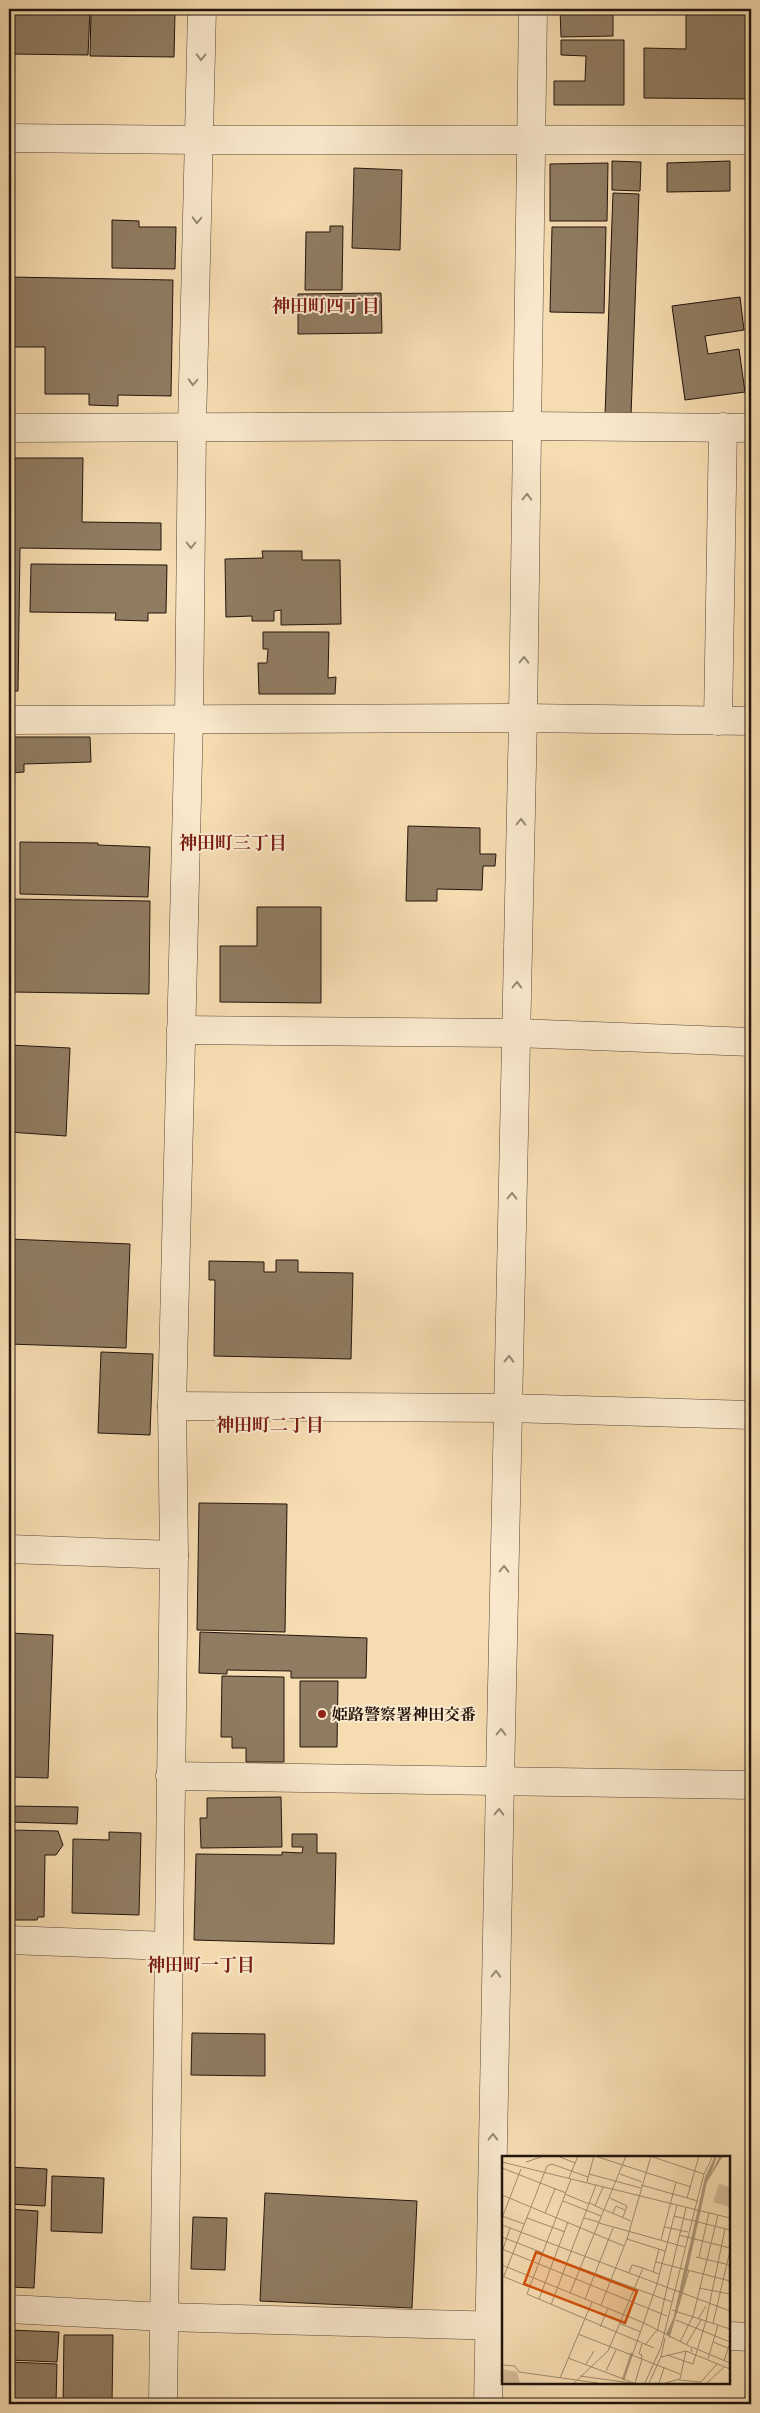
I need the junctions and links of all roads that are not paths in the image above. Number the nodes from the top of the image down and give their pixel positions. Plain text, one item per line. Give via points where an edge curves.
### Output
1 (202, 9) edge
2 (533, 9) edge
3 (9, 138) edge
4 (532, 139) junction
5 (199, 140) junction
6 (751, 140) edge
7 (528, 426) junction
8 (192, 427) junction
9 (723, 427) junction
10 (9, 428) edge
11 (751, 428) edge
12 (189, 718) junction
13 (524, 718) junction
14 (9, 720) edge
15 (718, 721) junction
16 (751, 721) edge
17 (181, 1030) junction
18 (516, 1034) junction
19 (751, 1042) edge
20 (172, 1406) junction
21 (507, 1408) junction
22 (751, 1415) edge
23 (9, 1549) edge
24 (174, 1555) junction
25 (170, 1776) junction
26 (500, 1780) junction
27 (751, 1785) edge
28 (9, 1940) edge
29 (168, 1946) junction
30 (9, 2309) edge
31 (164, 2317) junction
32 (497, 2326) edge
33 (730, 2336) edge
34 (751, 2338) edge
35 (163, 2404) edge
36 (488, 2404) edge

1 -> 5 street
2 - 4 street
3 - 5 street
4 - 5 street
4 - 6 street
4 - 7 street
5 -> 8 street
7 - 8 street
7 - 9 street
13 -> 7 street
8 - 10 street
8 -> 12 street
9 - 11 street
9 - 15 street
12 - 13 street
12 - 14 street
12 - 17 street
13 - 15 street
18 -> 13 street
15 - 16 street
17 - 18 street
17 - 20 street
18 - 19 street
21 -> 18 street
20 - 21 street
20 - 24 street
21 - 22 street
26 -> 21 street
23 - 24 street
24 - 25 street
25 - 26 street
25 - 29 street
26 - 27 street
32 -> 26 street
28 - 29 street
29 - 31 street
30 - 31 street
31 - 32 street
31 - 35 street
32 - 36 street
33 - 34 street

